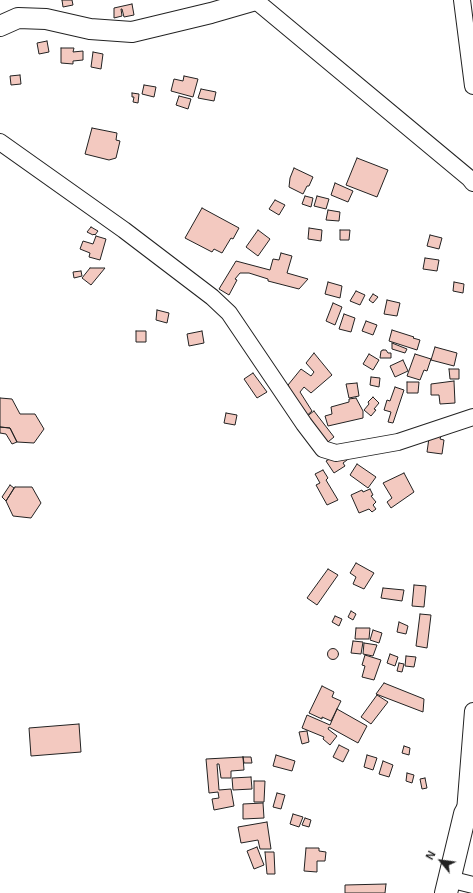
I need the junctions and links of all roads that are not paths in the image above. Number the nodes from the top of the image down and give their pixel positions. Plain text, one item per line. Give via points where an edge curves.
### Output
1 (255, 0) edge
2 (462, 0) edge
3 (0, 26) edge
4 (473, 86) edge
5 (0, 142) edge
6 (473, 184) edge
7 (473, 417) edge
8 (473, 711) edge
9 (469, 807) edge
10 (473, 885) edge
11 (448, 886) edge

1 - 3 street via 132,32 90,29 46,19 18,18
1 - 6 street
2 - 4 street
5 - 7 street via 124,230 212,297 229,313 323,449 336,453 398,442
8 - 9 street
9 - 11 main road
10 - 11 street

